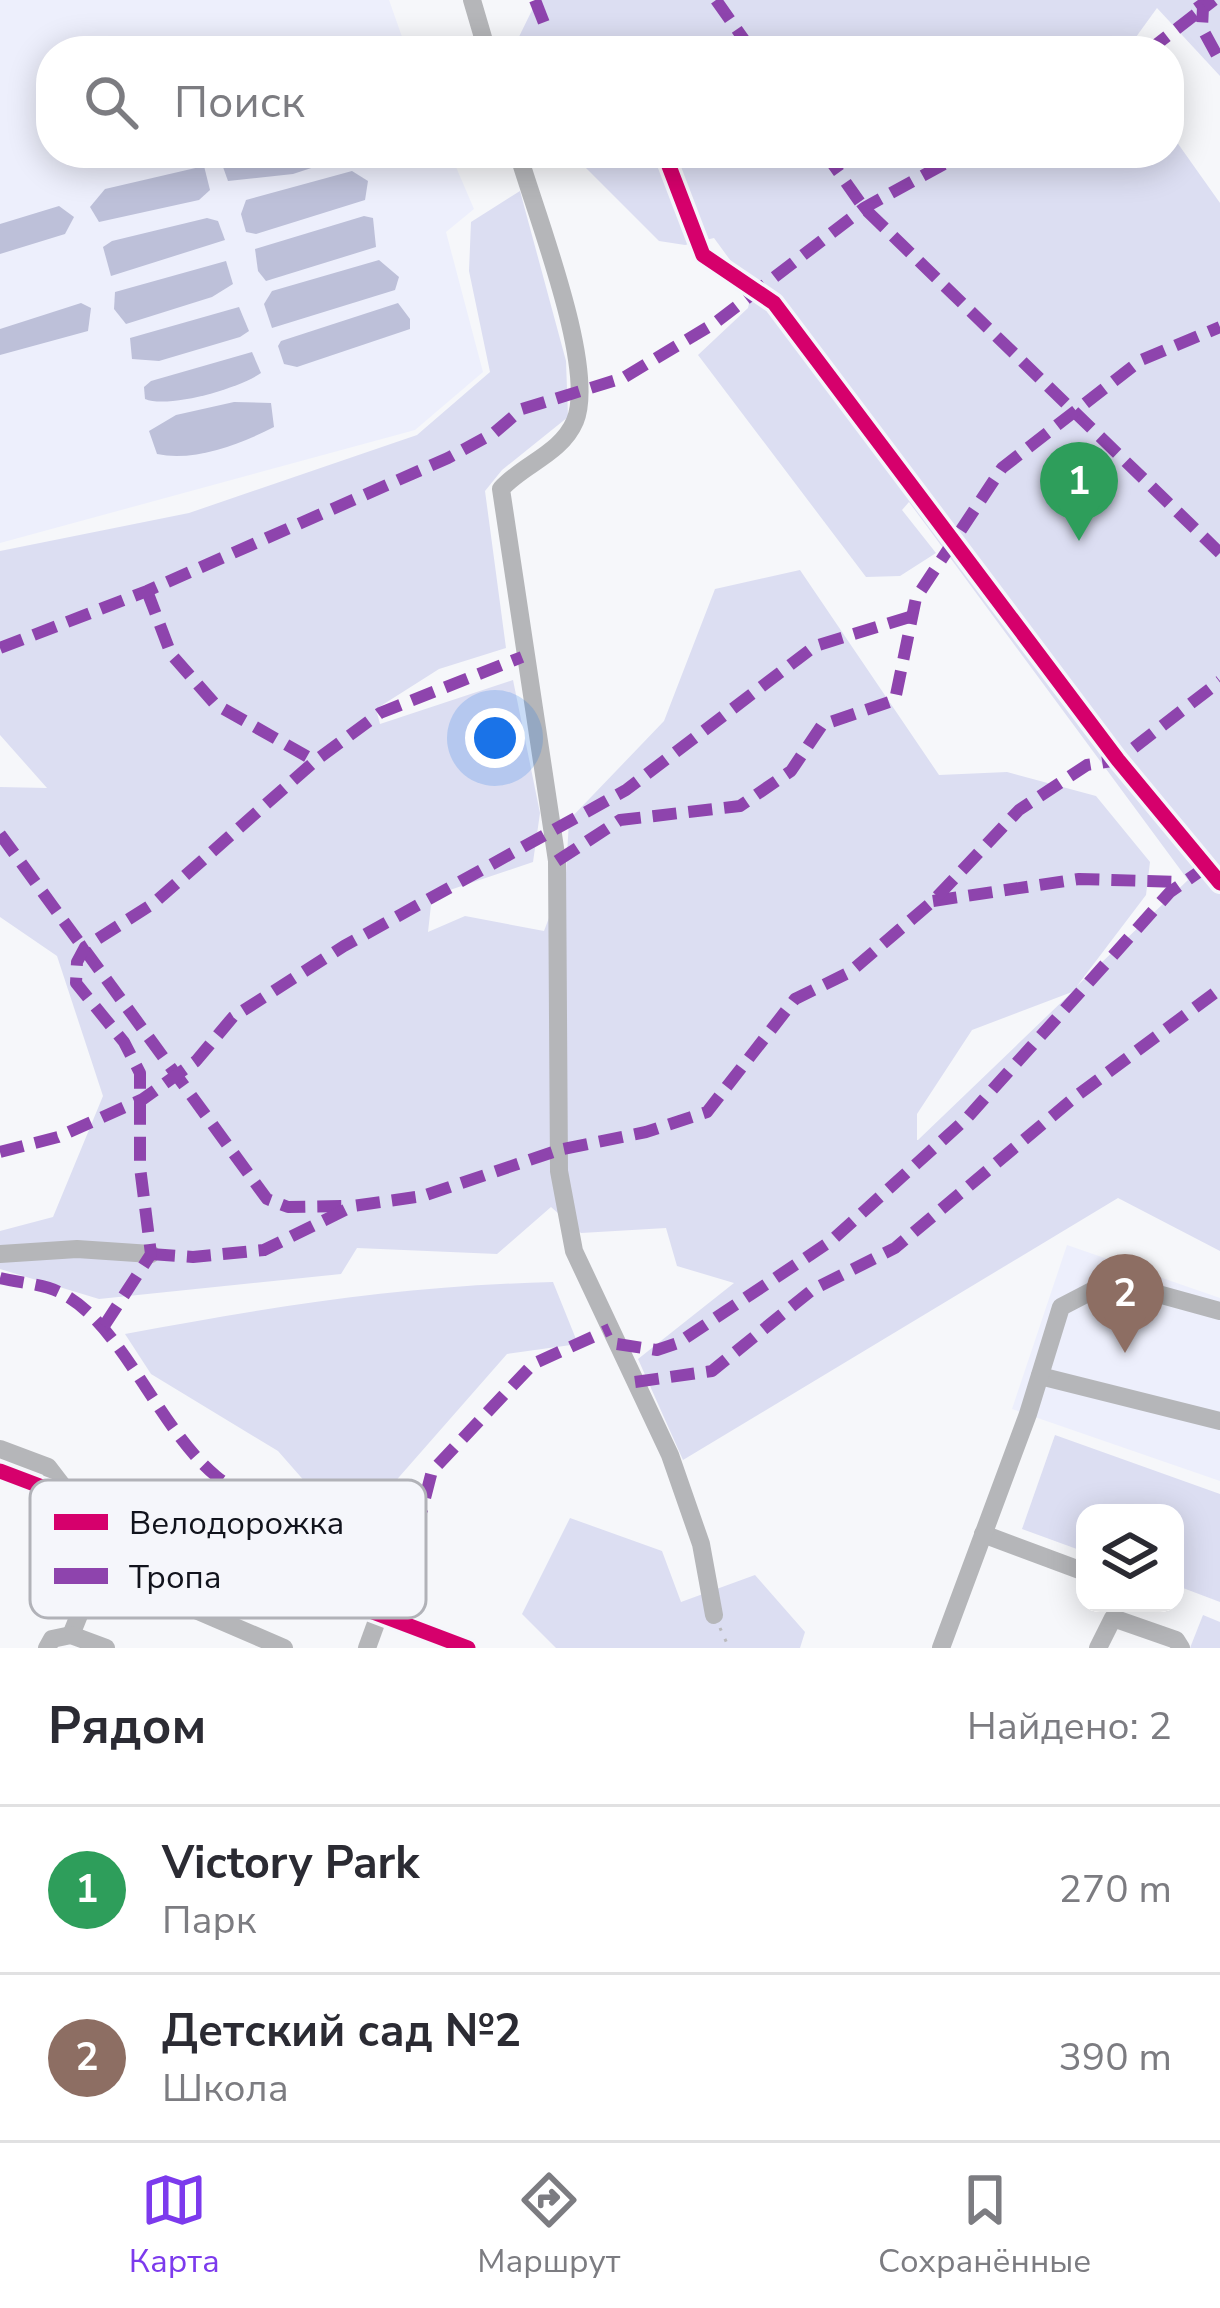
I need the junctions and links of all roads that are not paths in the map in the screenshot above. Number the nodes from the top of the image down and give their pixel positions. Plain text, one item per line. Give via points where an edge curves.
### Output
1 (472, 0) edge
2 (483, 36) edge
3 (522, 168) edge
4 (0, 1254) edge
5 (151, 1254) dead end
6 (1220, 1311) edge
7 (1040, 1376) junction
8 (1220, 1421) edge
9 (0, 1449) edge
10 (0, 1471) edge
11 (58, 1480) edge
12 (30, 1482) edge
13 (983, 1534) junction
14 (1076, 1569) edge
15 (714, 1615) road end
16 (78, 1618) edge
17 (214, 1618) edge
18 (378, 1618) edge
19 (387, 1618) edge
20 (71, 1635) junction
21 (47, 1648) edge
22 (106, 1648) edge
23 (284, 1648) edge
24 (367, 1648) edge
25 (468, 1648) edge
26 (941, 1648) edge
27 (1098, 1648) edge
28 (1181, 1648) edge

1 - 2 street
3 - 15 street via 580,364 575,420 555,449 500,488 557,862 559,1172 574,1251 670,1455
4 - 5 street
6 - 7 street via 1101,1283 1061,1307
7 - 8 street
7 - 13 street
9 - 11 street via 48,1467
10 - 12 street
13 - 14 street
13 - 26 street
16 - 20 street
17 - 23 street
18 - 24 street
19 - 25 street
20 - 21 street
20 - 22 street
27 - 28 street via 1114,1618

